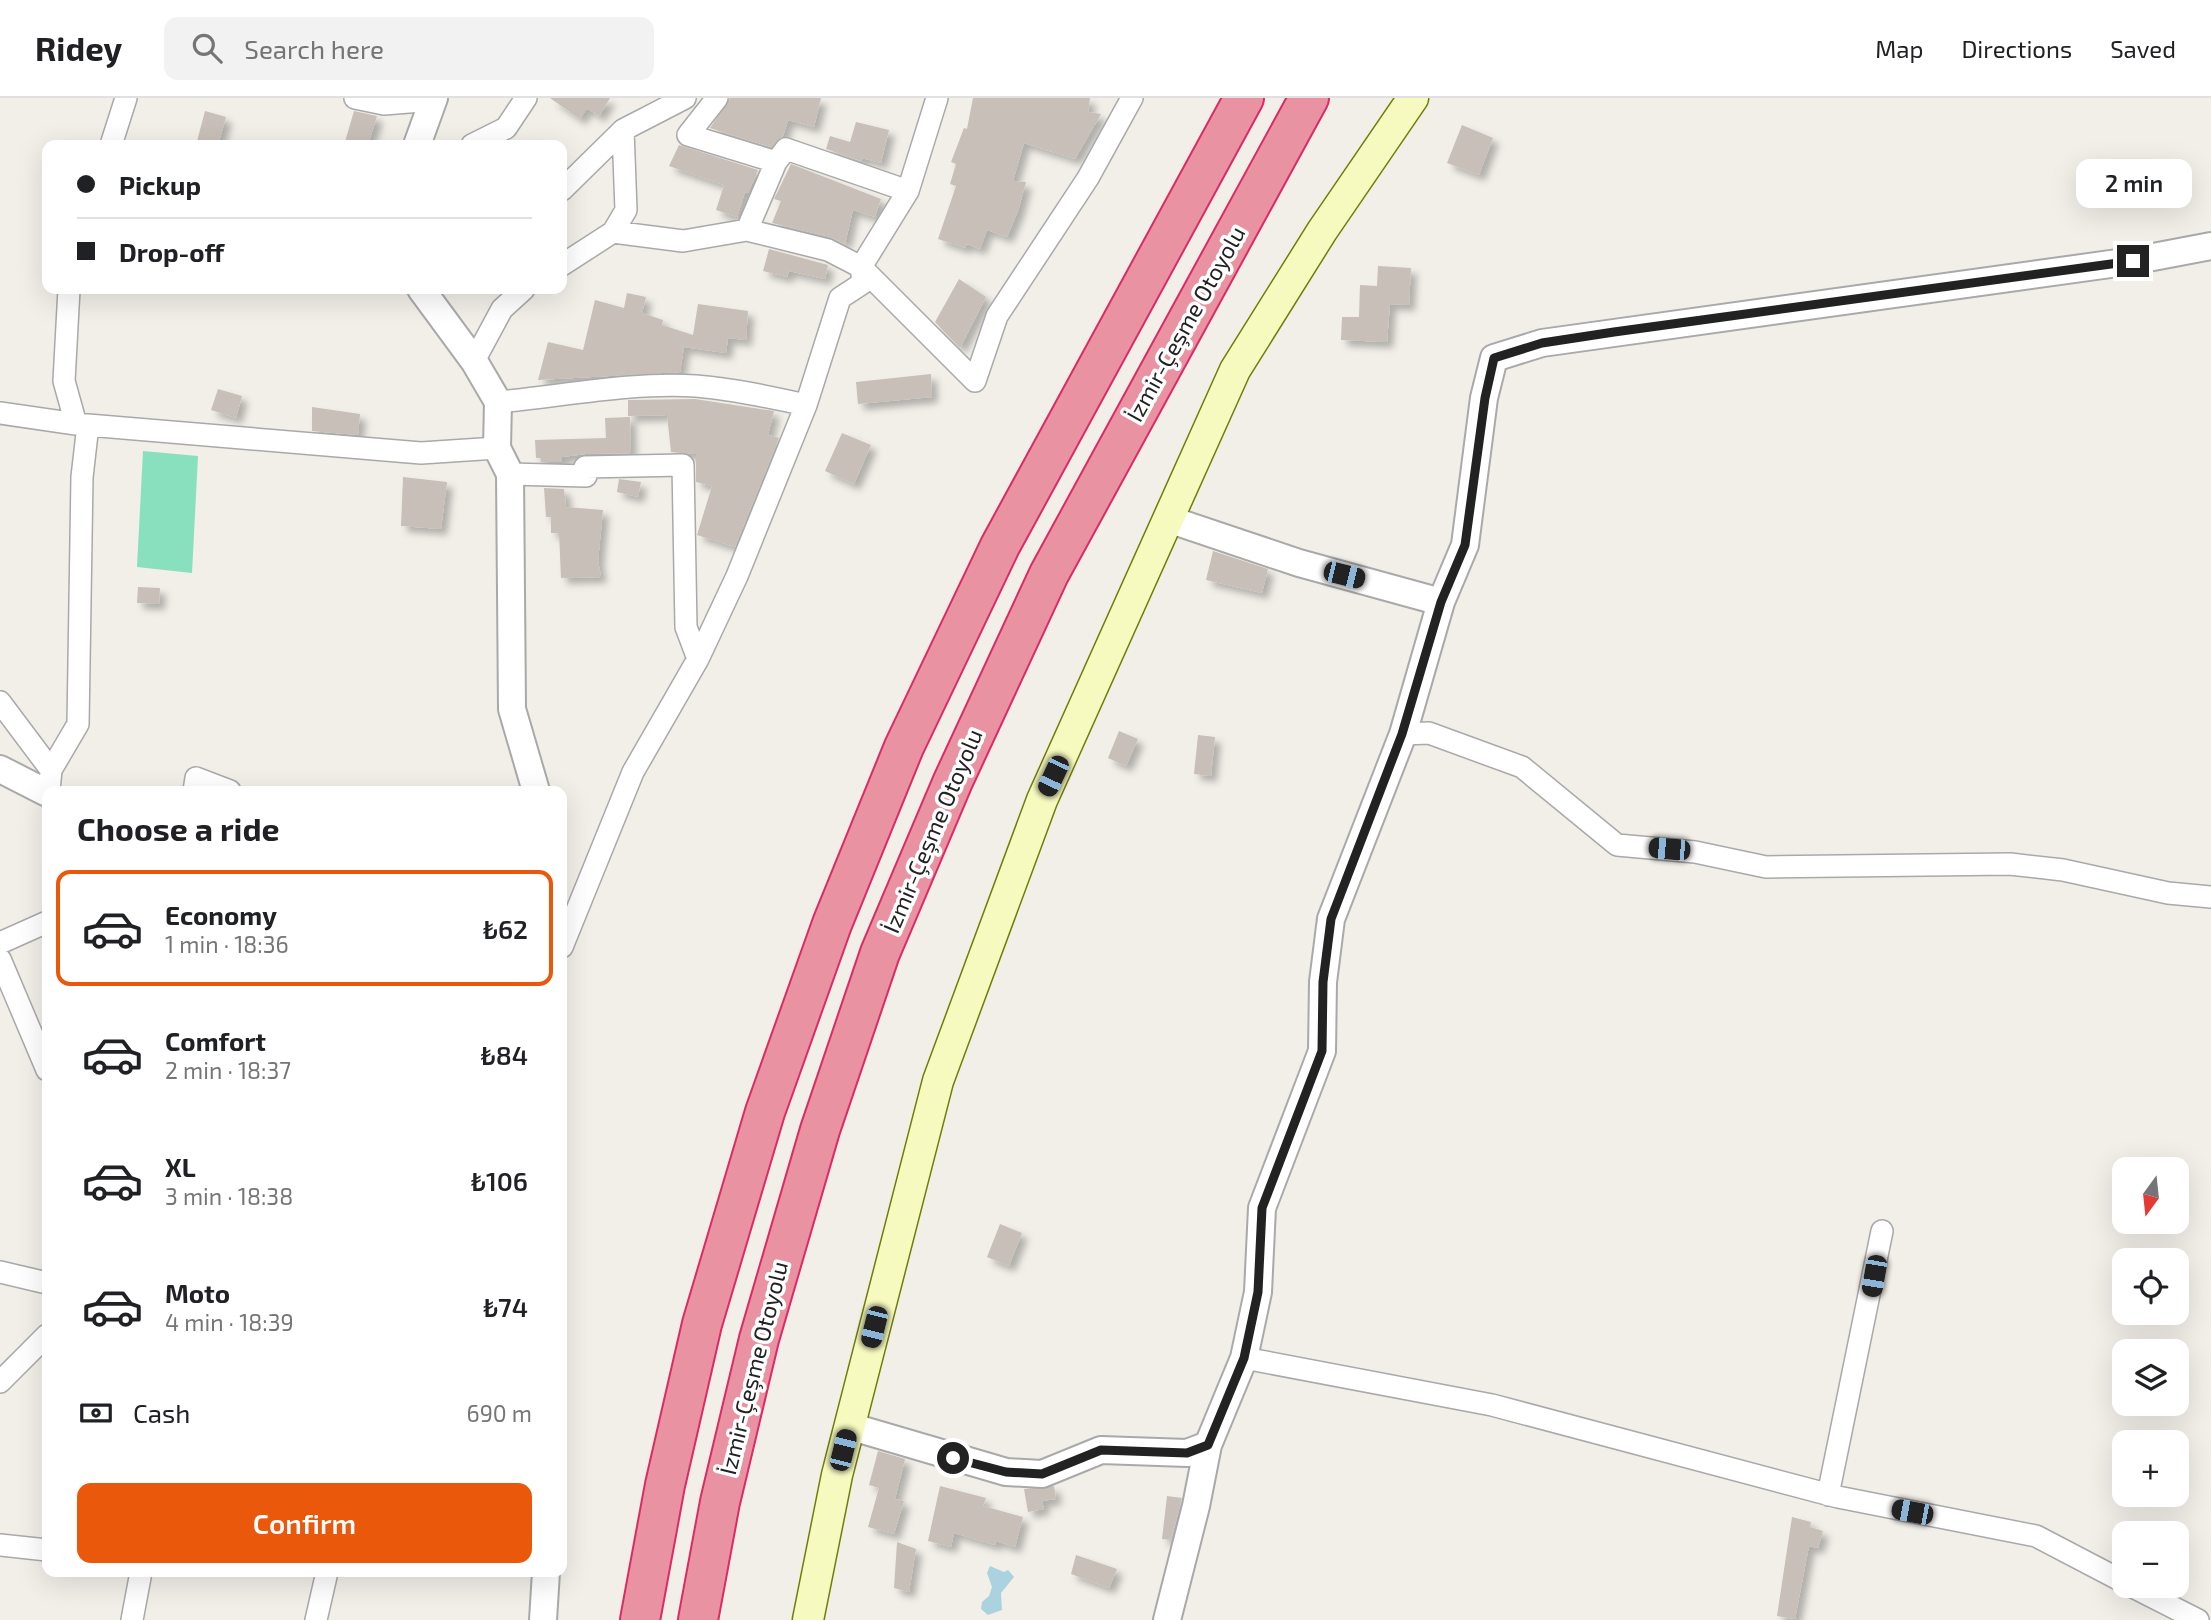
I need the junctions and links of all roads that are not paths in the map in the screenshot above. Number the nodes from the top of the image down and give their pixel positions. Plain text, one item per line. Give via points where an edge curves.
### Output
1 (126, 98) edge
2 (355, 98) edge
3 (526, 98) edge
4 (685, 98) edge
5 (717, 98) edge
6 (937, 98) edge
7 (1132, 98) edge
8 (1244, 98) edge
9 (1310, 98) edge
10 (1413, 98) edge
11 (434, 99) edge
12 (657, 112) junction
13 (622, 130) junction
14 (688, 135) junction
15 (113, 140) edge
16 (419, 140) edge
17 (482, 140) edge
18 (776, 162) junction
19 (567, 185) edge
20 (908, 191) junction
21 (747, 230) junction
22 (613, 232) junction
23 (2211, 246) edge
24 (567, 262) edge
25 (861, 267) junction
26 (69, 294) edge
27 (425, 294) edge
28 (518, 294) edge
29 (474, 361) junction
30 (498, 402) junction
31 (806, 405) junction
32 (0, 413) edge
33 (82, 424) junction
34 (497, 448) junction
35 (510, 474) junction
36 (1168, 519) junction
37 (1441, 602) junction
38 (698, 659) junction
39 (1414, 697) junction
40 (0, 702) edge
41 (1429, 733) junction
42 (1402, 734) junction
43 (0, 769) edge
44 (49, 784) edge
45 (195, 786) edge
46 (217, 786) edge
47 (535, 786) edge
48 (2211, 897) edge
49 (42, 924) edge
50 (567, 935) edge
51 (0, 943) edge
52 (0, 959) edge
53 (42, 1058) edge
54 (1882, 1231) dead end
55 (0, 1272) edge
56 (42, 1282) edge
57 (42, 1340) edge
58 (1244, 1358) junction
59 (0, 1382) edge
60 (849, 1426) junction
61 (1208, 1445) junction
62 (1828, 1495) junction
63 (0, 1545) edge
64 (42, 1549) edge
65 (2112, 1576) edge
66 (140, 1577) edge
67 (326, 1577) edge
68 (546, 1577) edge
69 (2155, 1598) edge
70 (132, 1620) edge
71 (316, 1620) edge
72 (543, 1620) edge
73 (640, 1620) edge
74 (698, 1620) edge
75 (808, 1620) edge
76 (1167, 1620) edge
77 (2198, 1620) edge

1 - 15 street
2 - 11 street via 384,104
3 - 17 street via 506,128
4 - 12 street
5 - 14 street
6 - 20 street
7 - 25 street via 1088,178 996,316 975,381
8 - 73 highway via 1000,546 904,747 832,923 765,1112 702,1324
9 - 74 highway, İzmir-Çeşme Otoyolu via 1049,574 880,953 805,1180 759,1339 720,1502
10 - 36 main road via 1234,370
11 - 16 street
12 - 13 street
12 - 14 street
13 - 19 street
13 - 22 street via 626,210
14 - 18 street
18 - 20 street via 786,149
18 - 21 street
20 - 25 street
21 - 22 street via 683,241
21 - 25 street via 828,250
22 - 24 street
23 - 37 street via 2133,261 1542,343 1494,358 1465,545
25 - 31 street via 863,283 840,298
26 - 33 street via 64,381
27 - 29 street
28 - 29 street via 502,309
29 - 30 street
30 - 31 street via 694,386
30 - 34 street
31 - 38 street
32 - 33 street
33 - 34 street via 421,453
33 - 44 street via 78,724
34 - 35 street
35 - 38 street via 586,476 585,467 683,465 686,627
35 - 47 street via 512,709
36 - 37 street via 1299,563
36 - 60 main road via 1042,800 938,1081
37 - 39 street
38 - 50 street via 633,772
39 - 41 street
39 - 42 street
40 - 44 street
41 - 42 street
41 - 48 street via 1522,767 1617,845 1695,852 1766,867 2010,864
42 - 58 street via 1331,919 1323,982 1322,1051 1262,1208 1258,1292
43 - 44 street
45 - 46 street via 196,778
49 - 51 street
52 - 53 street
54 - 62 street
55 - 56 street
57 - 59 street
58 - 61 street
58 - 62 street via 1492,1405
60 - 61 street via 1018,1473 1042,1474 1101,1450 1187,1453
60 - 75 main road
61 - 76 street
62 - 65 street via 2036,1536
63 - 64 street
66 - 70 street
67 - 71 street
68 - 72 street
69 - 77 street

